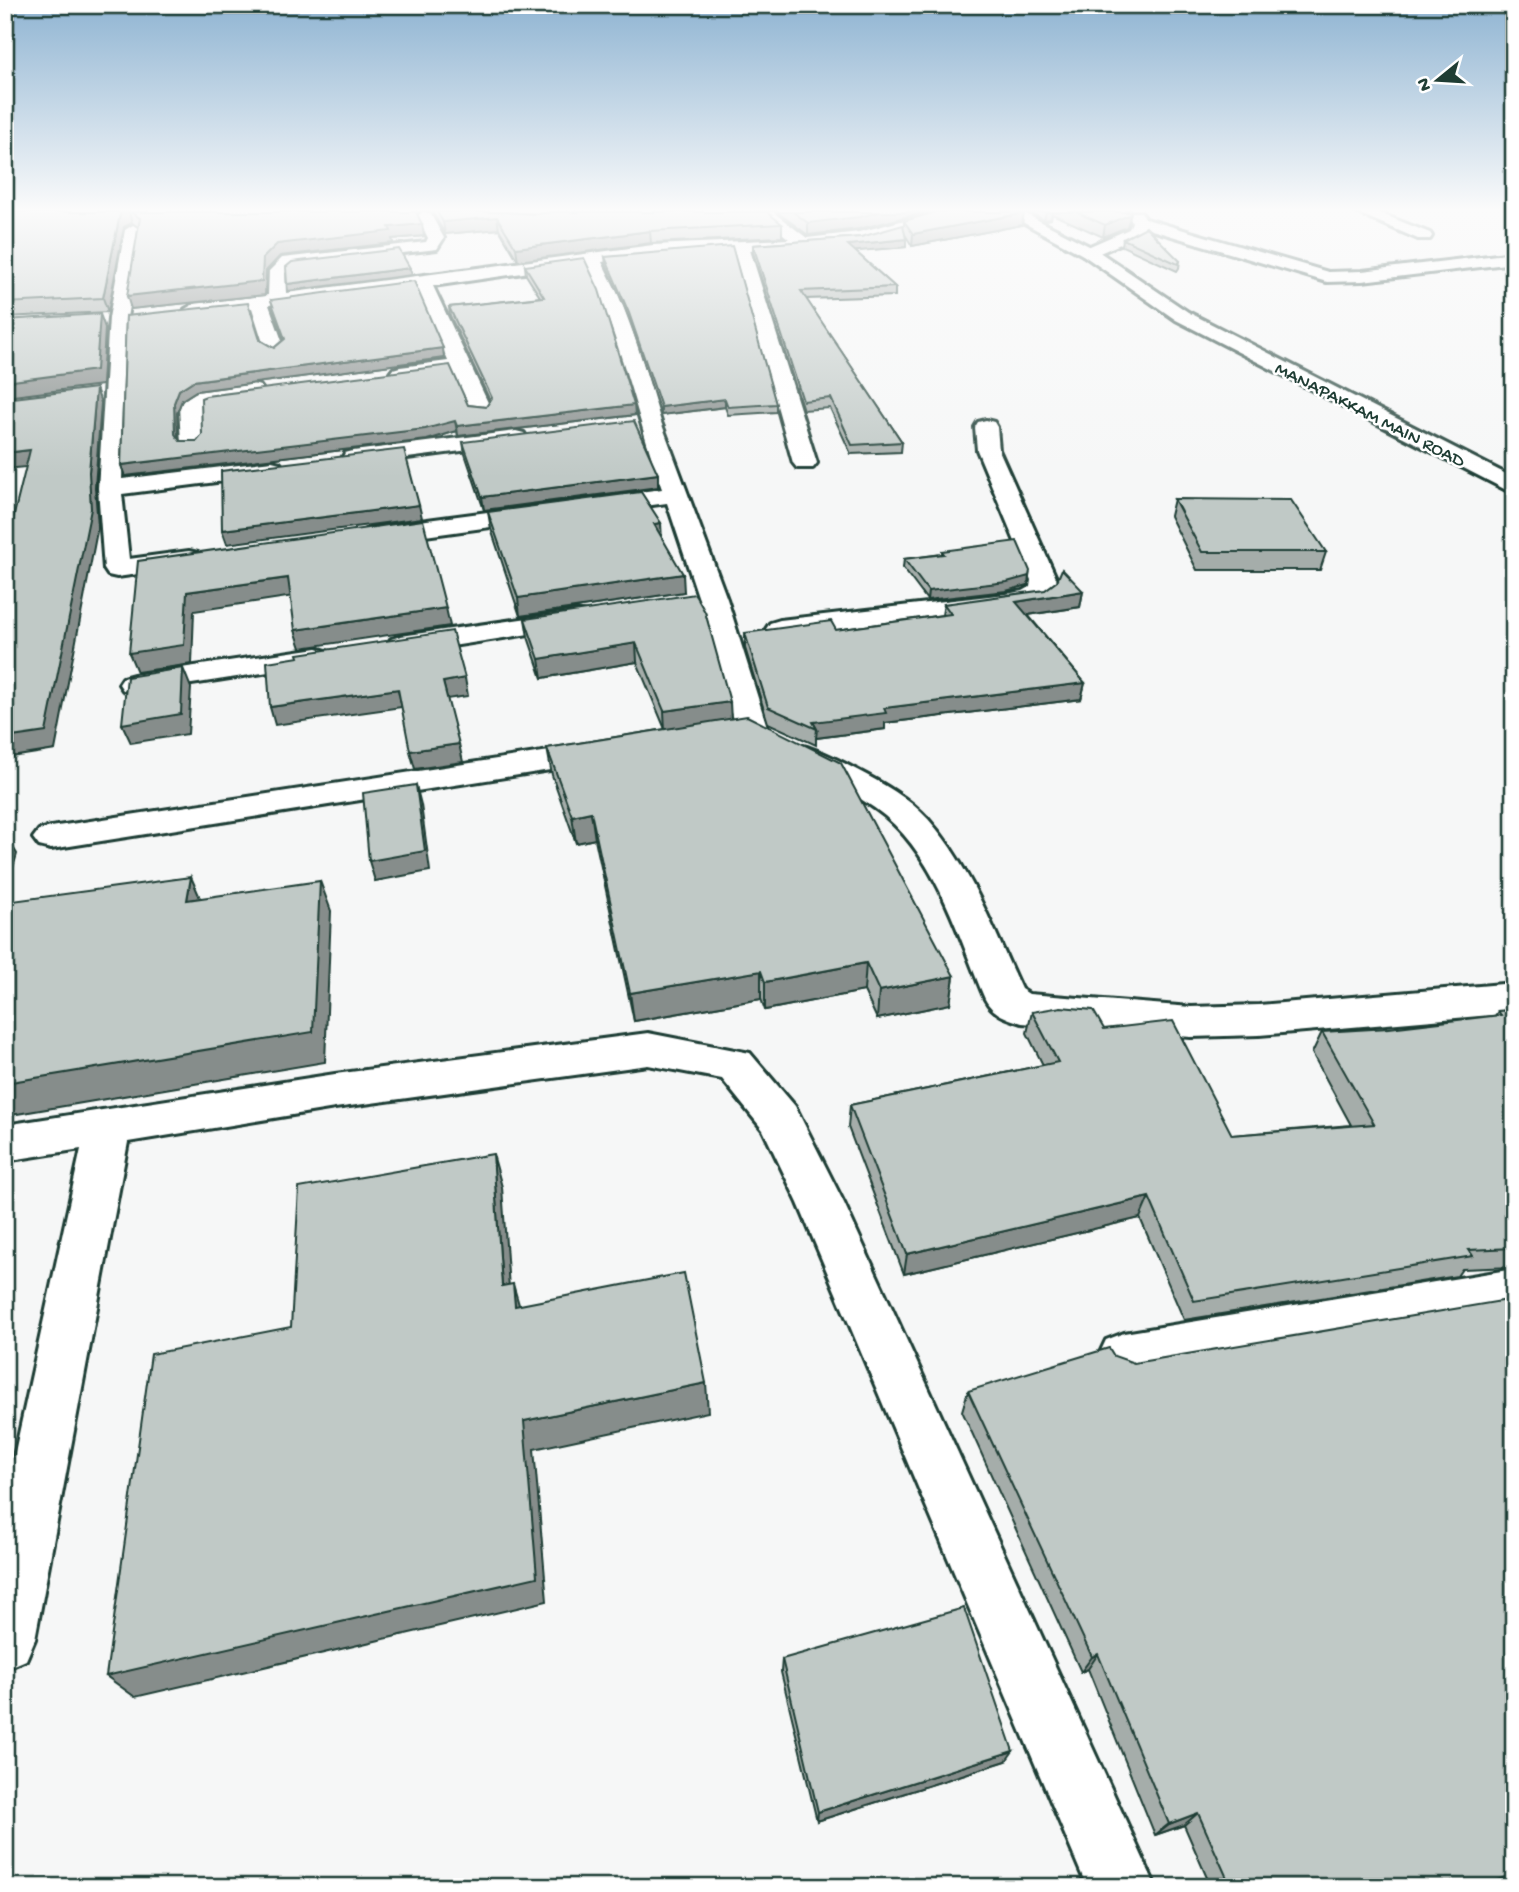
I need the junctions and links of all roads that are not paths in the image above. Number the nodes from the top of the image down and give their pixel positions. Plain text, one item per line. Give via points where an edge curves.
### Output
1 (121, 300) edge
2 (274, 300) edge
3 (431, 300) edge
4 (612, 300) edge
5 (757, 300) edge
6 (1157, 300) edge
7 (268, 301) junction
8 (182, 310) edge
9 (275, 349) edge
10 (460, 365) junction
11 (381, 375) edge
12 (275, 387) edge
13 (116, 392) junction
14 (89, 395) edge
15 (480, 410) edge
16 (650, 422) junction
17 (622, 425) edge
18 (986, 427) dead end
19 (539, 435) edge
20 (192, 444) edge
21 (331, 461) edge
22 (805, 463) dead end
23 (290, 466) edge
24 (1514, 487) edge
25 (110, 488) junction
26 (677, 494) junction
27 (349, 538) edge
28 (212, 556) edge
29 (604, 615) edge
30 (724, 635) junction
31 (129, 685) edge
32 (752, 730) junction
33 (684, 740) edge
34 (629, 749) edge
35 (51, 838) dead end
36 (1514, 998) edge
37 (108, 1128) junction
38 (5, 1143) edge
39 (1514, 1291) edge
40 (1124, 1357) edge
41 (5, 1639) edge
42 (1122, 1887) edge

1 - 13 street
2 - 7 street
3 - 10 street
4 - 16 street
5 - 22 street
6 - 24 street, MANAPAKKAM MAIN ROAD
7 - 8 street
7 - 9 street
10 - 11 street
10 - 15 street
12 - 20 street via 194,401
13 - 14 street
13 - 25 street
16 - 17 street
16 - 26 street
18 - 30 street via 988,450 1044,580 1043,590 1018,600
19 - 21 street
23 - 25 street
25 - 28 street via 117,569
26 - 27 street
26 - 30 street via 700,601
29 - 31 street
30 - 32 street
32 - 33 street
32 - 36 street via 858,784 898,809 919,830 950,880 1005,999 1022,1008 1191,1021 1259,1020
34 - 35 street
37 - 38 street
37 - 41 street
37 - 42 street via 335,1091 648,1049 735,1065 779,1119 821,1203
39 - 40 street

